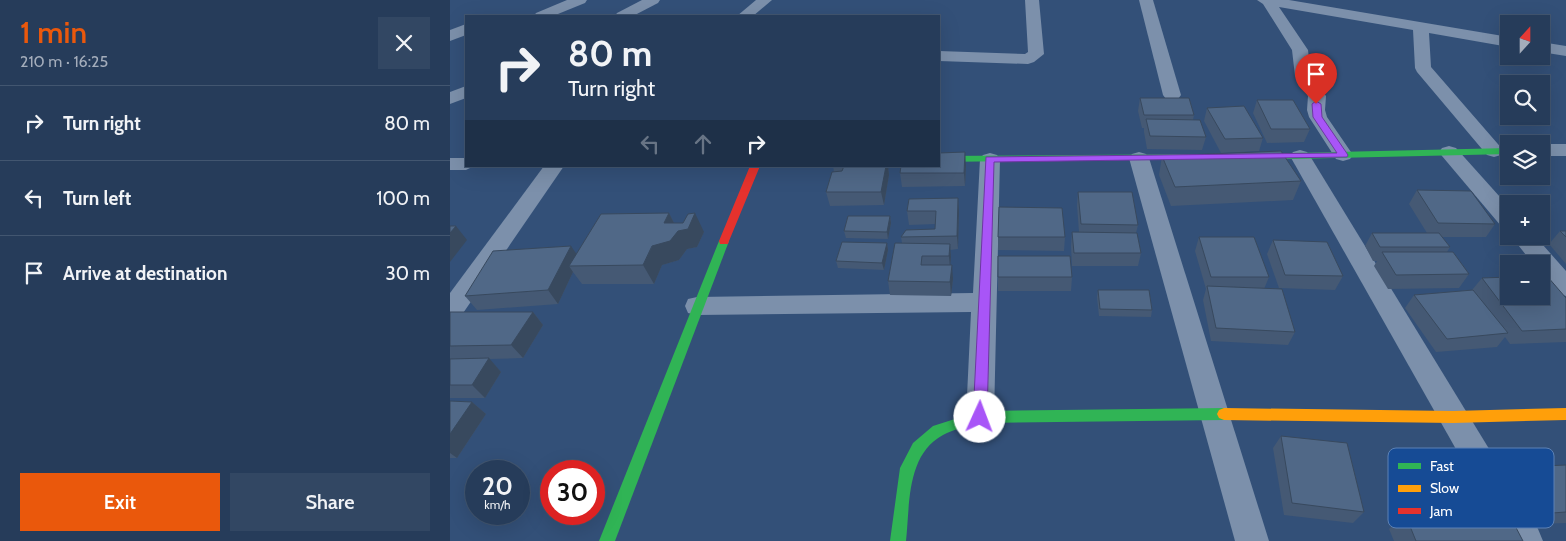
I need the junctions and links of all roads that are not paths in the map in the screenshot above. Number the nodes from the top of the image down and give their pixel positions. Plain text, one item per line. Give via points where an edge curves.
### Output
1 (580, 0) edge
2 (652, 0) edge
3 (765, 0) edge
4 (1032, 0) edge
5 (1146, 0) edge
6 (1264, 0) edge
7 (1268, 1) edge
8 (1309, 4) edge
9 (552, 15) edge
10 (624, 15) edge
11 (745, 15) edge
12 (450, 22) edge
13 (1421, 26) junction
14 (465, 28) edge
15 (465, 28) edge
16 (450, 36) edge
17 (1500, 40) edge
18 (1550, 48) edge
19 (1566, 51) edge
20 (940, 56) edge
21 (465, 92) edge
22 (1172, 95) dead end
23 (450, 99) edge
24 (1500, 149) edge
25 (1550, 150) edge
26 (1566, 150) edge
27 (1500, 151) edge
28 (1449, 152) junction
29 (1343, 155) junction
30 (1300, 156) junction
31 (1214, 157) edge
32 (1233, 157) edge
33 (1139, 158) junction
34 (990, 159) junction
35 (940, 160) edge
36 (450, 164) edge
37 (465, 164) edge
38 (553, 167) edge
39 (756, 167) edge
40 (1500, 211) edge
41 (1530, 245) edge
42 (1566, 288) edge
43 (984, 302) junction
44 (697, 306) junction
45 (450, 312) edge
46 (1215, 414) junction
47 (1566, 414) edge
48 (980, 417) junction
49 (1453, 417) junction
50 (1471, 448) edge
51 (1518, 528) edge
52 (607, 541) edge
53 (898, 541) edge
54 (1252, 541) edge
55 (1526, 541) edge

1 - 9 street
2 - 10 street
3 - 11 street
4 - 20 street via 1034,57
5 - 22 street
6 - 7 street
7 - 8 street
7 - 29 street via 1300,50 1303,76 1317,96 1318,117
8 - 13 street
12 - 14 street
13 - 17 street
13 - 24 street via 1423,68
15 - 16 street
18 - 19 street
21 - 23 street
25 - 26 street
27 - 28 street
28 - 29 street
28 - 40 street
29 - 30 street
30 - 32 street
30 - 49 street
31 - 33 street
33 - 34 street
33 - 46 street
34 - 35 street
34 - 43 street
36 - 37 street
38 - 45 street
39 - 44 street
41 - 42 street
43 - 44 street
43 - 48 street
44 - 52 street
46 - 48 street
46 - 49 street
46 - 54 street
47 - 49 street
48 - 53 street via 938,430 918,448 907,468
49 - 50 street
51 - 55 street

